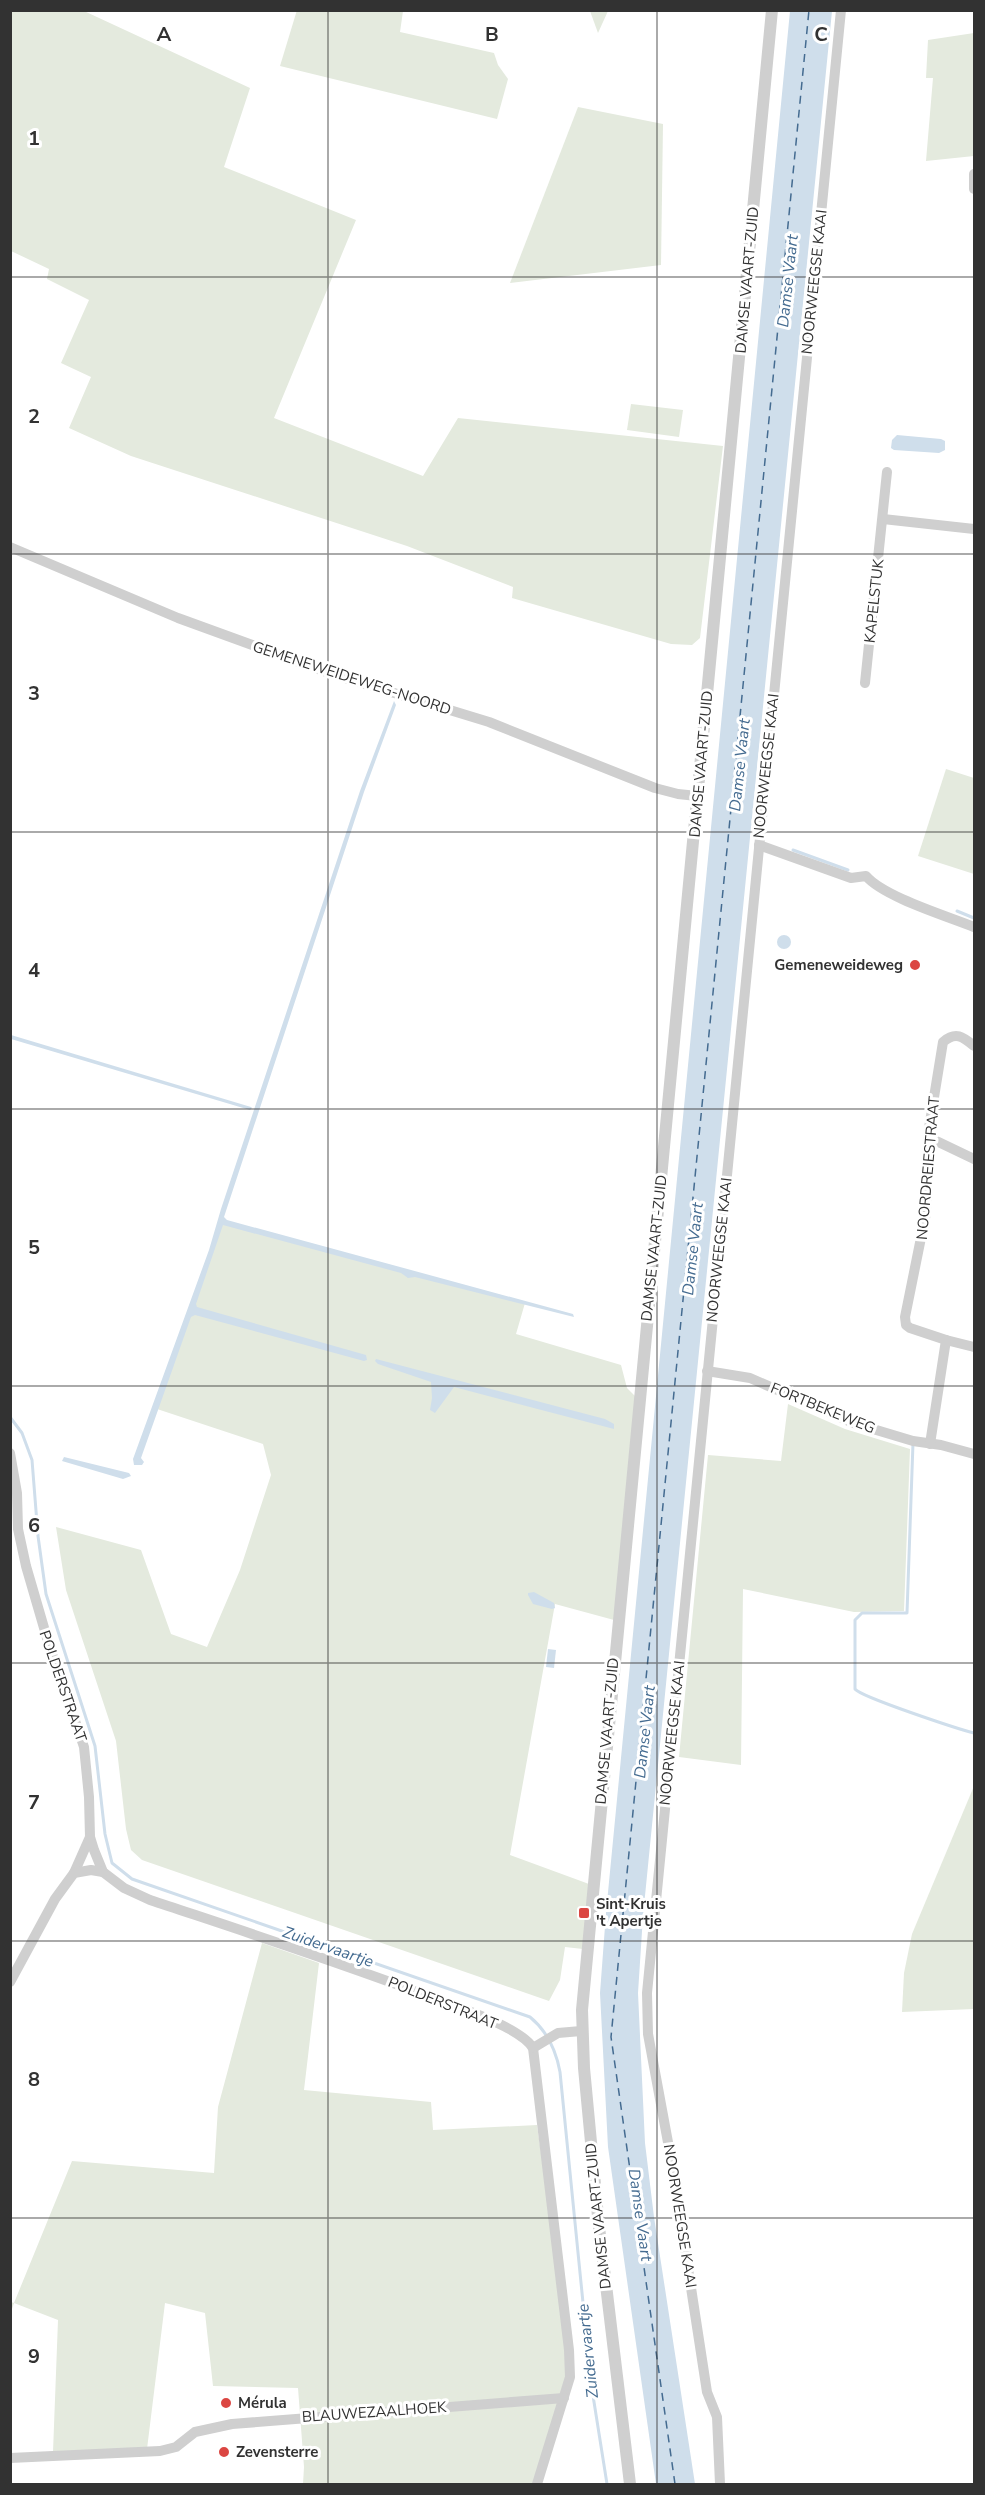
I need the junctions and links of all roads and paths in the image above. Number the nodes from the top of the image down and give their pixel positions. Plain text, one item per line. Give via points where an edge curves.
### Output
1 (772, 10) edge
2 (841, 10) edge
3 (975, 174) edge
4 (975, 189) edge
5 (887, 472) dead end
6 (883, 519) junction
7 (975, 528) edge
8 (10, 547) edge
9 (865, 683) dead end
10 (697, 796) junction
11 (759, 845) junction
12 (975, 927) edge
13 (975, 1046) edge
14 (928, 1137) junction
15 (975, 1159) edge
16 (946, 1340) junction
17 (975, 1347) edge
18 (707, 1371) junction
19 (930, 1444) junction
20 (10, 1453) edge
21 (975, 1454) edge
22 (90, 1836) junction
23 (104, 1872) junction
24 (74, 1873) junction
25 (10, 1982) edge
26 (581, 2031) junction
27 (536, 2046) junction
28 (564, 2398) junction
29 (10, 2458) edge
30 (537, 2484) edge
31 (630, 2484) edge
32 (720, 2484) edge

1 - 10 street, DAMSE VAART-ZUID
2 - 11 street, NOORWEEGSE KAAI
3 - 4 street
5 - 6 street, KAPELSTUK
6 - 7 street
6 - 9 street, KAPELSTUK
8 - 10 street, GEMENEWEIDEWEG-NOORD via 213,631 332,674 489,722 656,788
10 - 26 street, DAMSE VAART-ZUID
11 - 12 street via 851,878 866,876 888,892
11 - 18 street, NOORWEEGSE KAAI
13 - 14 street, NOORDREIESTRAAT via 957,1035 943,1042
14 - 15 street
14 - 16 street, NOORDREIESTRAAT via 926,1213 905,1317 909,1328
16 - 17 street
16 - 19 street
18 - 19 street, FORTBEKEWEG via 750,1378 853,1423
18 - 32 street, NOORWEEGSE KAAI via 647,1993 648,2034 707,2392 717,2417
19 - 21 street, FORTBEKEWEG
20 - 22 street, POLDERSTRAAT via 26,1566 84,1747
22 - 23 street, POLDERSTRAAT
22 - 24 street
23 - 24 street
23 - 27 street, POLDERSTRAAT via 124,1888 150,1900 476,2014
24 - 25 street via 55,1899
26 - 27 street via 556,2034
26 - 31 street, DAMSE VAART-ZUID via 599,2227
27 - 28 street via 569,2350 570,2377
28 - 29 street, BLAUWEZAALHOEK via 232,2424 195,2432 176,2447 160,2451
28 - 30 street

